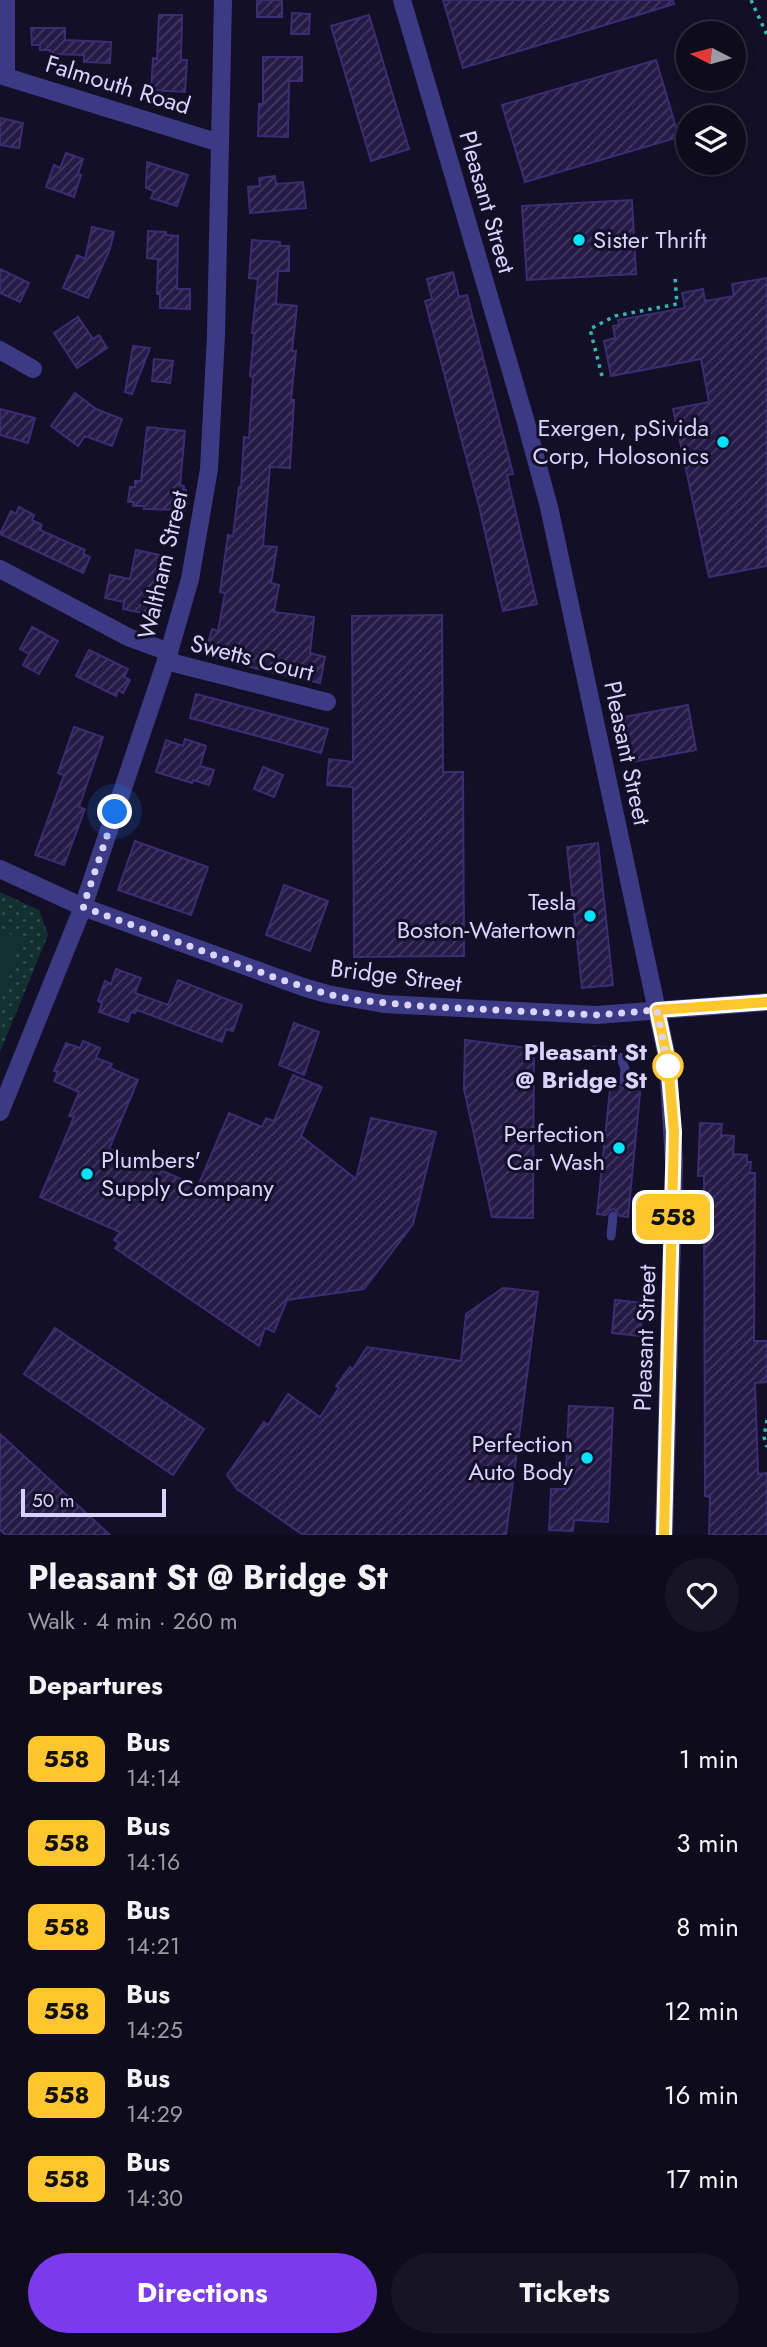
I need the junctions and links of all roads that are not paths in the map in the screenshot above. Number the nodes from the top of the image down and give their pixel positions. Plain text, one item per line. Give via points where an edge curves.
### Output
1 (6, 0) edge
2 (223, 0) edge
3 (402, 0) edge
4 (3, 76) edge
5 (220, 143) junction
6 (0, 350) edge
7 (33, 369) dead end
8 (0, 569) edge
9 (168, 656) junction
10 (327, 702) dead end
11 (0, 869) edge
12 (83, 907) junction
13 (767, 1002) edge
14 (657, 1010) junction
15 (595, 1050) dead end
16 (624, 1081) dead end
17 (0, 1112) edge
18 (613, 1216) dead end
19 (611, 1236) dead end
20 (664, 1535) edge

1 - 4 street
2 - 5 street, Waltham Street
3 - 14 street, Pleasant Street via 549,507
4 - 5 street, Falmouth Road
5 - 9 street, Waltham Street via 209,469 190,579
6 - 7 street
8 - 9 street, Swetts Court
9 - 10 street, Swetts Court
9 - 12 street, Waltham Street
11 - 12 street, Bridge Street
12 - 14 street, Bridge Street via 279,979 356,1000 597,1015
12 - 17 street, Waltham Street
13 - 14 street, Bridge Street
14 - 20 street, Pleasant Street via 668,1062 674,1142
15 - 16 lane via 621,1058
18 - 19 lane

